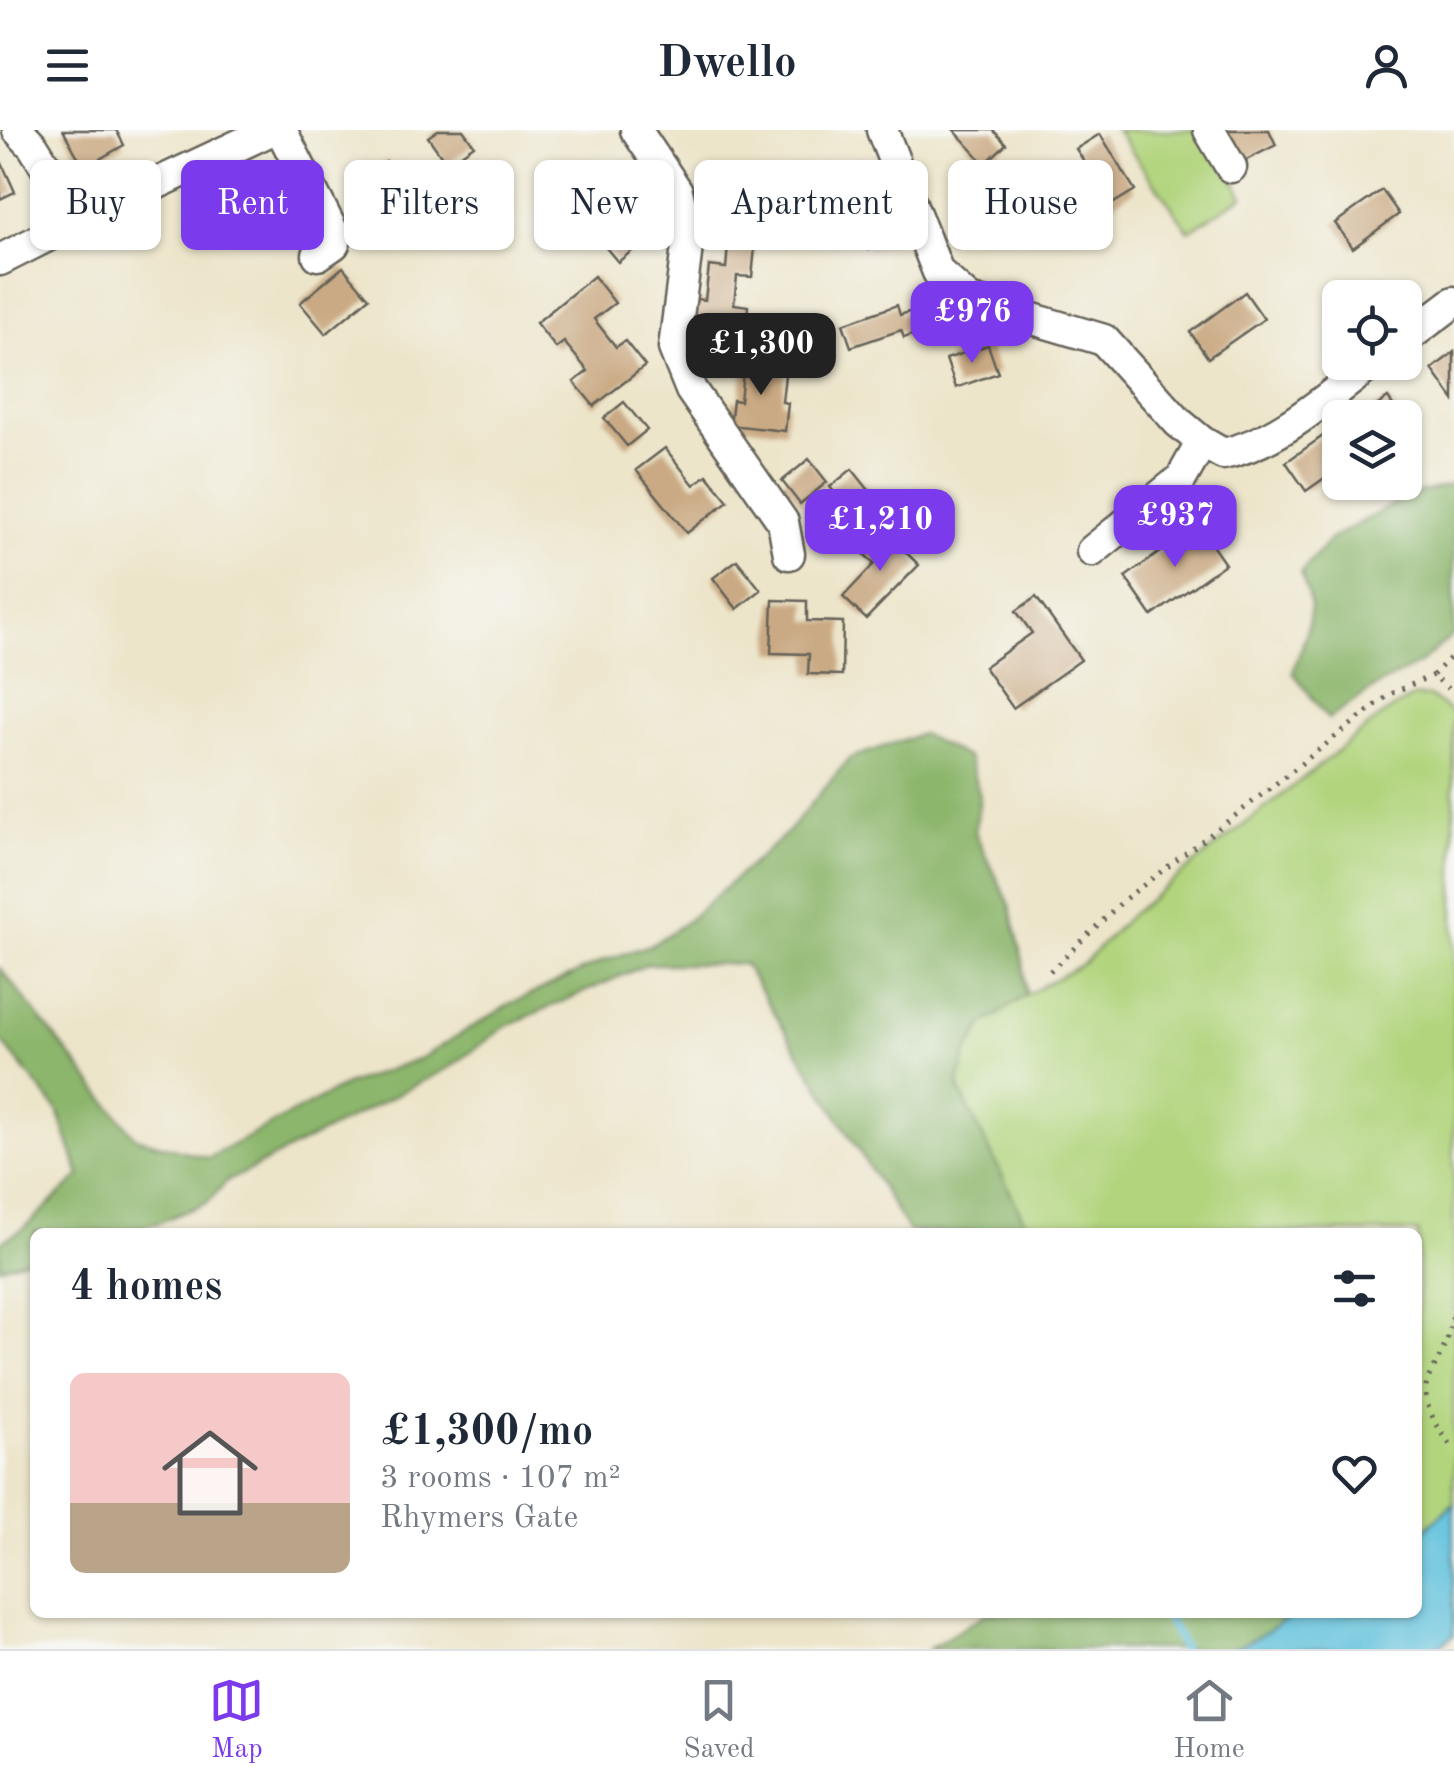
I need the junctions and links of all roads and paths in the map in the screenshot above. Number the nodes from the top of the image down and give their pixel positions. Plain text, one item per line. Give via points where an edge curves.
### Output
1 (18, 130) edge
2 (271, 130) edge
3 (281, 130) edge
4 (636, 130) edge
5 (882, 130) edge
6 (1209, 130) edge
7 (43, 160) edge
8 (1231, 167) dead end
9 (161, 182) edge
10 (30, 245) edge
11 (318, 256) dead end
12 (0, 260) edge
13 (1454, 302) edge
14 (1422, 327) edge
15 (1351, 380) edge
16 (1202, 442) junction
17 (1092, 551) dead end
18 (789, 554) dead end
19 (1454, 654) edge
20 (1433, 675) junction
21 (1454, 694) edge
22 (1050, 971) dead end
23 (1454, 1306) edge
24 (1454, 1447) edge

1 - 7 street
2 - 9 street
3 - 11 street via 336,238
4 - 18 street via 677,191 688,240 674,348 691,390 784,522
5 - 16 street via 938,272 970,300 1104,340
6 - 8 street
10 - 12 street
13 - 14 street
15 - 16 street via 1245,449 1224,454
16 - 17 street via 1181,479
19 - 20 path
20 - 21 path
20 - 22 path via 1390,694 1125,899
23 - 24 path via 1426,1400

